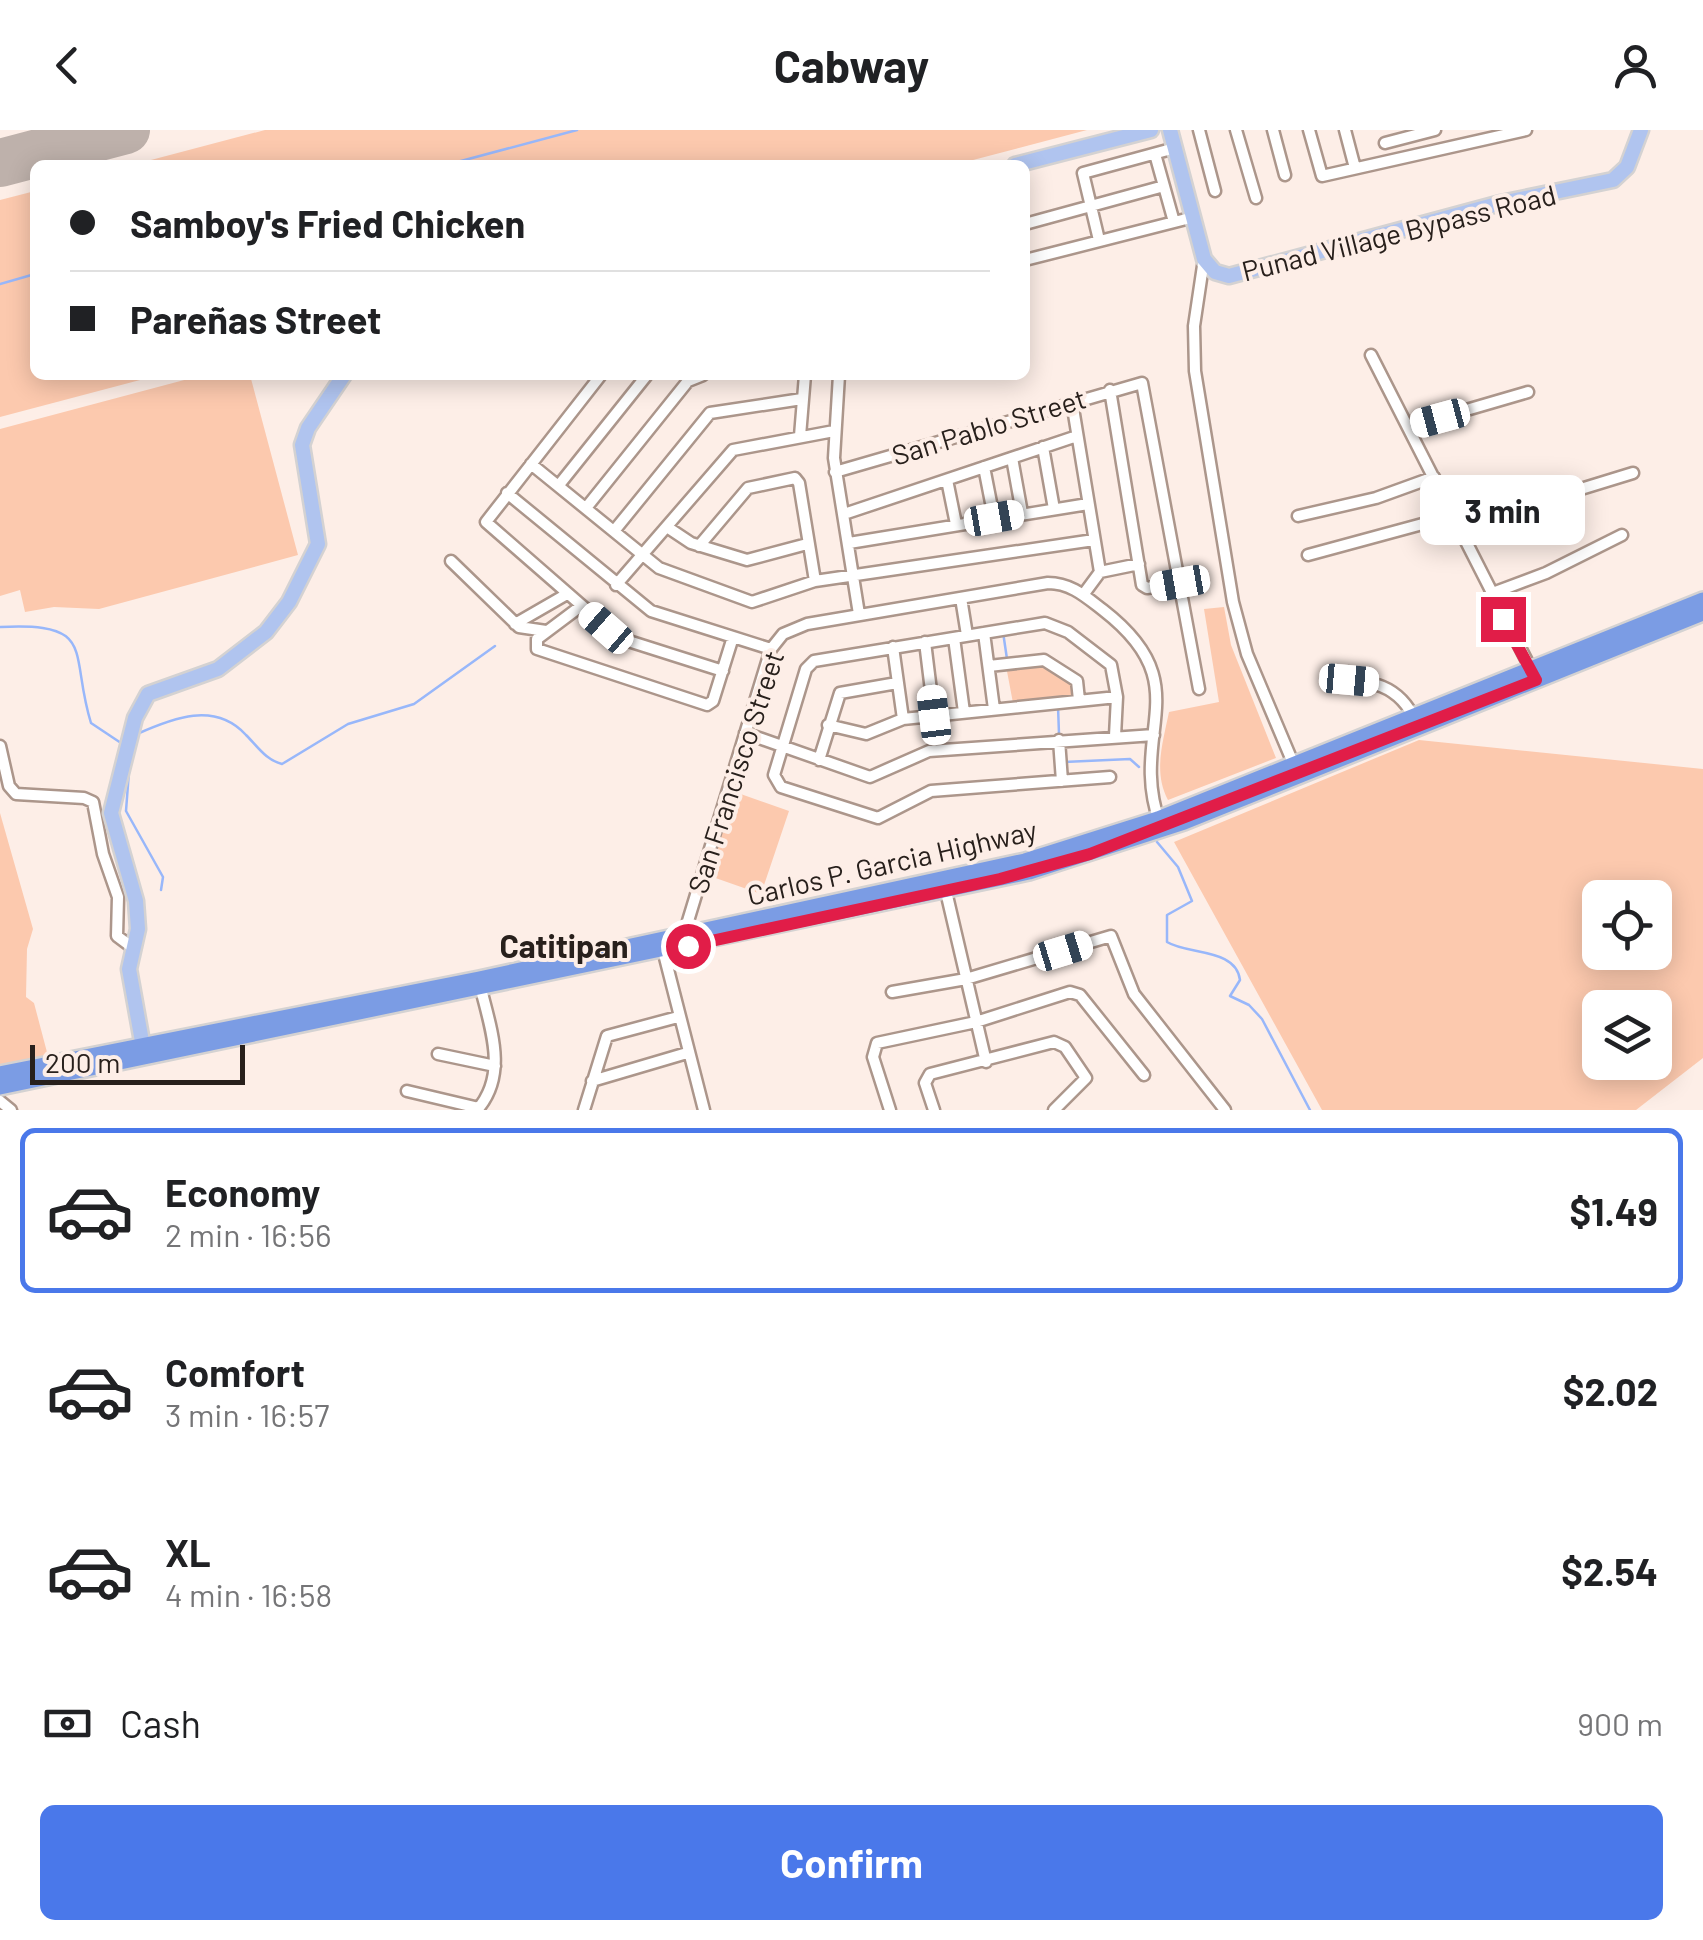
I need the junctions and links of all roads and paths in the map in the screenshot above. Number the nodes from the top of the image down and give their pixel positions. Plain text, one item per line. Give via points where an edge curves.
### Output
1 (1150, 130) edge
2 (1170, 130) edge
3 (1199, 130) edge
4 (1236, 130) edge
5 (1273, 130) edge
6 (1309, 130) edge
7 (1345, 130) edge
8 (1381, 130) edge
9 (1434, 130) edge
10 (1526, 130) edge
11 (1641, 130) edge
12 (1508, 131) edge
13 (1385, 143) junction
14 (1175, 148) junction
15 (1155, 154) junction
16 (1390, 160) junction
17 (1030, 161) edge
18 (1355, 168) junction
19 (1285, 175) dead end
20 (1164, 186) junction
21 (1215, 191) dead end
22 (1256, 198) dead end
23 (1091, 206) junction
24 (1194, 217) junction
25 (1174, 222) junction
26 (1030, 223) edge
27 (1099, 240) junction
28 (1030, 259) edge
29 (1204, 259) junction
30 (1229, 276) junction
31 (1203, 289) junction
32 (1372, 355) dead end
33 (341, 380) edge
34 (598, 380) edge
35 (643, 380) edge
36 (695, 380) edge
37 (804, 380) edge
38 (839, 380) edge
39 (1110, 390) junction
40 (1528, 392) dead end
41 (802, 399) junction
42 (1072, 402) junction
43 (1408, 427) junction
44 (834, 431) junction
45 (800, 436) junction
46 (1077, 436) junction
47 (1043, 448) junction
48 (1012, 458) junction
49 (530, 464) junction
50 (984, 467) junction
51 (835, 472) junction
52 (1633, 473) dead end
53 (1434, 477) junction
54 (947, 480) junction
55 (559, 485) junction
56 (508, 493) junction
57 (1088, 504) junction
58 (586, 508) junction
59 (1054, 509) junction
60 (1022, 513) junction
61 (844, 514) junction
62 (1298, 516) dead end
63 (994, 518) junction
64 (1454, 521) junction
65 (956, 524) junction
66 (667, 527) junction
67 (614, 530) junction
68 (1622, 535) dead end
69 (1094, 540) junction
70 (848, 543) junction
71 (807, 544) junction
72 (700, 546) junction
73 (642, 554) junction
74 (1308, 556) dead end
75 (451, 560) dead end
76 (1140, 564) junction
77 (1100, 572) junction
78 (853, 577) junction
79 (815, 580) junction
80 (1180, 583) junction
81 (616, 585) junction
82 (567, 594) junction
83 (1490, 594) junction
84 (1083, 595) junction
85 (961, 598) junction
86 (1703, 600) edge
87 (581, 606) junction
88 (859, 614) junction
89 (1703, 614) edge
90 (515, 624) junction
91 (547, 631) junction
92 (984, 633) junction
93 (967, 635) junction
94 (734, 637) junction
95 (954, 638) junction
96 (1617, 641) junction
97 (925, 642) junction
98 (893, 647) junction
99 (771, 650) junction
100 (990, 666) junction
101 (723, 671) junction
102 (1533, 674) junction
103 (1327, 678) dead end
104 (897, 683) junction
105 (1199, 689) dead end
106 (1116, 697) junction
107 (1080, 700) junction
108 (994, 710) junction
109 (964, 712) junction
110 (934, 715) junction
111 (903, 718) junction
112 (1416, 722) junction
113 (828, 725) junction
114 (745, 733) junction
115 (1154, 735) junction
116 (1115, 736) junction
117 (1059, 740) junction
118 (0, 746) edge
119 (782, 746) junction
120 (818, 760) junction
121 (1296, 769) junction
122 (1110, 776) dead end
123 (1062, 780) junction
124 (1160, 824) junction
125 (945, 886) junction
126 (686, 940) junction
127 (662, 946) junction
128 (132, 948) junction
129 (966, 980) junction
130 (480, 984) junction
131 (892, 992) dead end
132 (678, 1017) junction
133 (976, 1022) junction
134 (191, 1043) junction
135 (143, 1046) junction
136 (687, 1053) junction
137 (438, 1054) dead end
138 (986, 1062) junction
139 (495, 1066) junction
140 (54, 1069) junction
141 (0, 1074) edge
142 (1144, 1075) dead end
143 (592, 1081) junction
144 (0, 1088) edge
145 (407, 1091) dead end
146 (0, 1101) edge
147 (478, 1109) edge
148 (12, 1110) edge
149 (584, 1110) edge
150 (704, 1110) edge
151 (890, 1110) edge
152 (934, 1110) edge
153 (1054, 1110) edge
154 (1224, 1110) edge

1 - 17 main road
2 - 14 main road, Punad Village Bypass Road
3 - 21 street
4 - 22 street
5 - 19 street
6 - 18 street via 1322,176
7 - 18 street
8 - 13 street
9 - 13 street
10 - 12 street
11 - 30 main road, Punad Village Bypass Road via 1627,167 1613,180
12 - 16 street
13 - 16 street
14 - 15 street
14 - 24 main road, Punad Village Bypass Road
15 - 20 street
15 - 23 street via 1082,173
16 - 18 street
20 - 23 street
20 - 25 street
23 - 26 street
23 - 27 street
24 - 25 street
24 - 29 main road, Punad Village Bypass Road
25 - 27 street
27 - 28 street
29 - 30 main road, Punad Village Bypass Road
29 - 31 street
30 - 31 street
31 - 121 street via 1194,326 1195,372 1232,602
32 - 43 street
33 - 128 main road via 302,445 318,544 289,602 266,632 218,669 148,694 133,725 115,788 113,827 138,917
34 - 49 street
35 - 55 street
36 - 58 street
37 - 41 street
38 - 44 street
39 - 42 street, San Pablo Street
39 - 76 street
39 - 80 street, San Pablo Street via 1142,384
40 - 43 street
41 - 45 street
41 - 67 street via 710,413
42 - 46 street
42 - 51 street, San Pablo Street
43 - 53 street
44 - 45 street
44 - 51 street
45 - 66 street via 733,450
46 - 47 street
46 - 57 street
47 - 48 street
47 - 59 street
48 - 50 street
48 - 60 street
49 - 55 street
49 - 56 street
50 - 54 street
50 - 63 street
51 - 61 street
52 - 64 street
53 - 62 street
53 - 64 street
54 - 61 street
54 - 65 street
55 - 58 street
56 - 81 street
56 - 82 street via 486,520
57 - 59 street
57 - 69 street
58 - 67 street
59 - 60 street
60 - 63 street
61 - 70 street
63 - 65 street
64 - 74 street
64 - 83 street
65 - 70 street
66 - 72 street
66 - 73 street
67 - 73 street
68 - 83 street
69 - 77 street
69 - 78 street
70 - 78 street
71 - 72 street via 747,560
71 - 72 street via 797,479 748,488
71 - 79 street
73 - 79 street via 664,571 746,601
73 - 81 street
75 - 90 street
76 - 77 street
76 - 80 street via 1144,588
77 - 84 street
78 - 79 street
78 - 88 street
80 - 105 street
81 - 94 street via 657,614
82 - 87 street
82 - 90 street
83 - 102 street
84 - 85 street, San Francisco Street via 1048,583
84 - 115 street, San Francisco Street via 1144,648 1156,688
85 - 88 street, San Francisco Street
85 - 93 street
86 - 96 highway, Carlos P. Garcia Highway
87 - 91 street
87 - 101 street via 618,638
88 - 99 street, San Francisco Street via 792,629
89 - 96 highway, Carlos P. Garcia Highway
90 - 91 street
91 - 101 street via 535,642 541,650 711,704
92 - 93 street
92 - 100 street
92 - 106 street via 1045,623 1060,628 1111,665
93 - 95 street
94 - 99 street
94 - 101 street
95 - 97 street
95 - 109 street
96 - 102 highway, Carlos P. Garcia Highway
97 - 98 street
97 - 110 street
98 - 104 street
98 - 119 street via 810,664
99 - 114 street, San Francisco Street
100 - 107 street via 1049,662 1077,681
100 - 108 street
102 - 112 highway, Carlos P. Garcia Highway
103 - 112 street via 1385,685 1402,697
104 - 111 street
104 - 113 street via 846,690
106 - 107 street
106 - 116 street
107 - 108 street
108 - 109 street
109 - 110 street
110 - 111 street
111 - 113 street via 866,734
112 - 121 highway, Carlos P. Garcia Highway
113 - 120 street
114 - 119 street
114 - 126 street, San Francisco Street
115 - 116 street
115 - 124 street, San Francisco Street via 1149,774
116 - 117 street
117 - 120 street via 929,751 870,778
117 - 123 street
118 - 128 street via 16,794 93,802 118,897 117,936
119 - 120 street
119 - 123 street via 774,775 781,787 872,818 931,791
121 - 124 highway, Carlos P. Garcia Highway
122 - 123 street
124 - 125 highway, Carlos P. Garcia Highway
125 - 126 highway, Carlos P. Garcia Highway
125 - 129 street
126 - 127 highway, Carlos P. Garcia Highway
127 - 130 highway, Carlos P. Garcia Highway
127 - 132 street
128 - 135 main road via 130,978
129 - 131 street
129 - 133 street
129 - 154 street via 1111,936 1134,994
130 - 134 highway, Carlos P. Garcia Highway
130 - 139 street
132 - 136 street
132 - 143 street via 610,1032
133 - 138 street
133 - 142 street via 1075,993
133 - 151 street via 874,1046
134 - 135 highway, Carlos P. Garcia Highway
134 - 140 highway, Carlos P. Garcia Highway
135 - 140 highway, Carlos P. Garcia Highway
136 - 143 street
136 - 150 street
137 - 139 street
138 - 152 street via 930,1074 925,1082
138 - 153 street via 1062,1044 1086,1078
139 - 147 street
140 - 141 highway, Carlos P. Garcia Highway
140 - 144 highway, Carlos P. Garcia Highway
143 - 149 street
145 - 147 street
146 - 148 street

